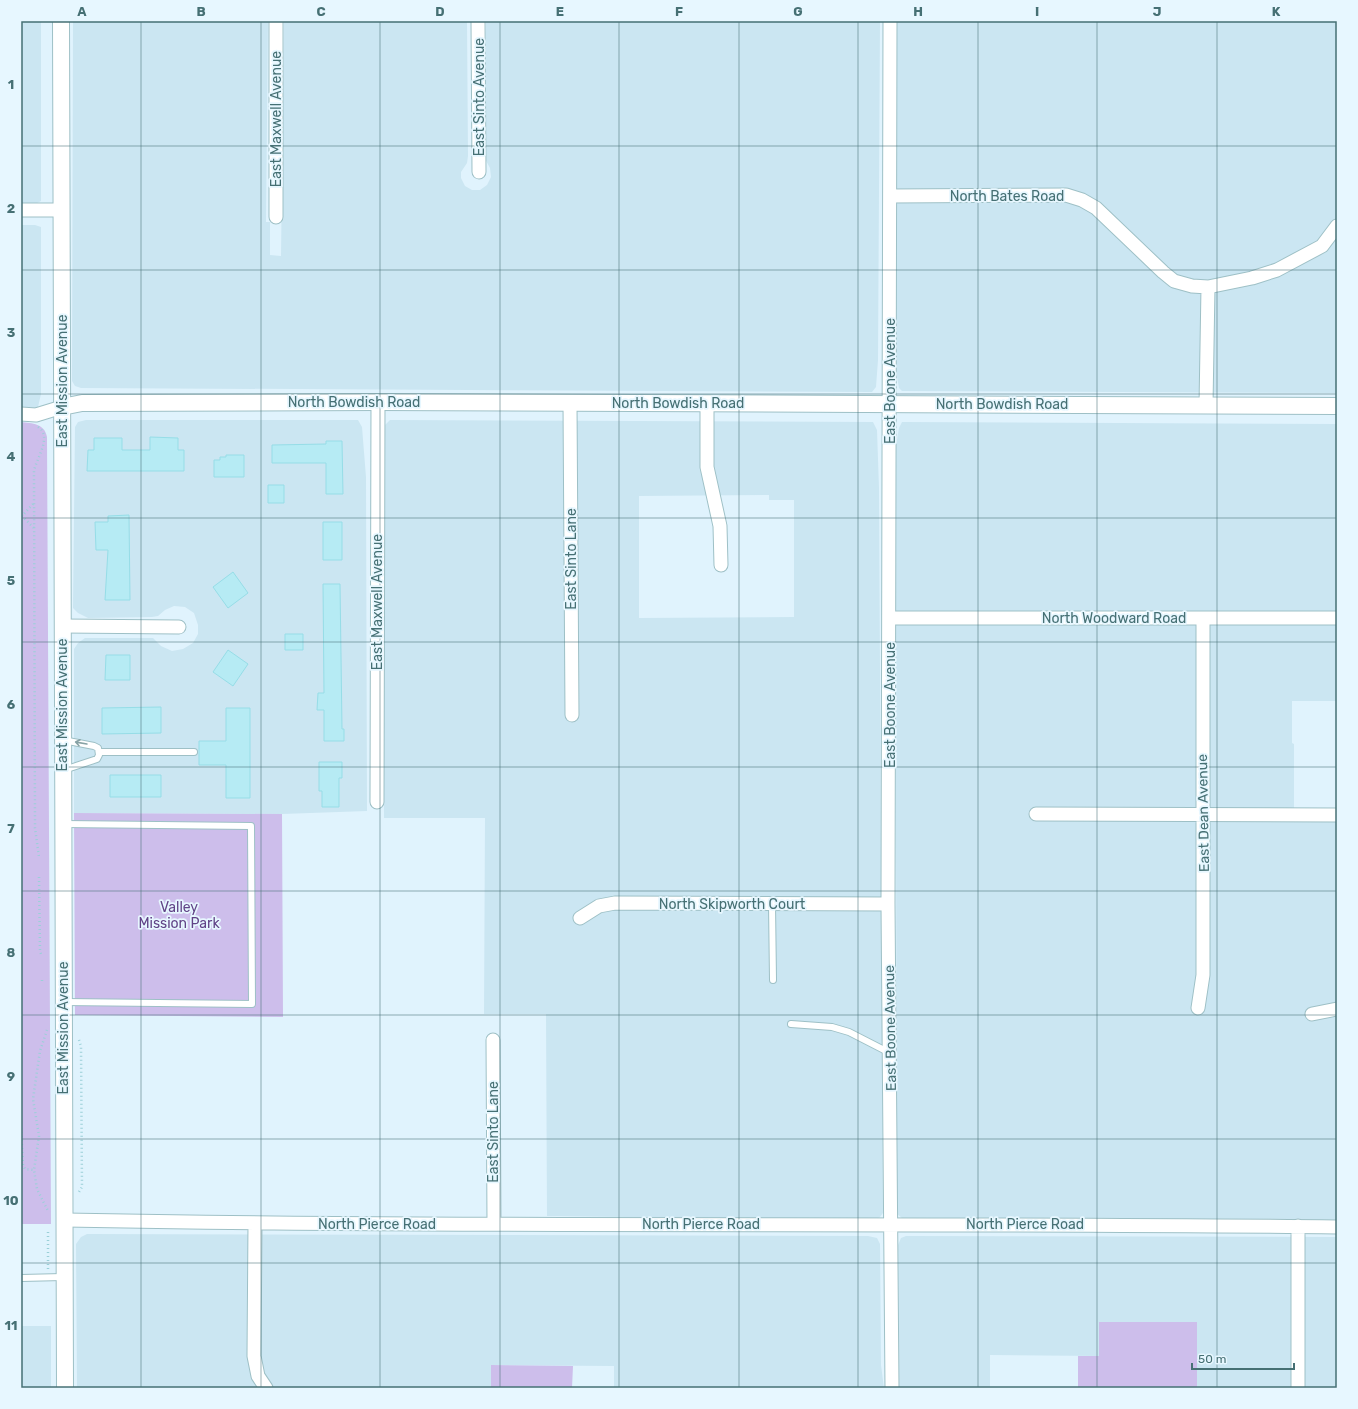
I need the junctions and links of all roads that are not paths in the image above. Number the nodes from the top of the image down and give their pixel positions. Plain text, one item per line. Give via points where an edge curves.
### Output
1 (61, 21) edge
2 (276, 21) edge
3 (478, 21) edge
4 (890, 21) edge
5 (479, 172) dead end
6 (890, 196) junction
7 (21, 210) edge
8 (62, 210) junction
9 (276, 217) dead end
10 (1337, 226) edge
11 (1208, 287) junction
12 (378, 402) junction
13 (570, 403) junction
14 (707, 404) junction
15 (890, 404) junction
16 (1206, 405) junction
17 (1337, 406) edge
18 (62, 407) junction
19 (21, 414) edge
20 (721, 565) dead end
21 (890, 618) junction
22 (1203, 618) junction
23 (1337, 618) edge
24 (62, 626) junction
25 (179, 627) dead end
26 (572, 715) dead end
27 (62, 740) junction
28 (99, 752) junction
29 (194, 752) dead end
30 (62, 771) junction
31 (377, 802) dead end
32 (1036, 814) dead end
33 (1204, 815) junction
34 (1337, 815) edge
35 (62, 824) junction
36 (772, 904) junction
37 (888, 904) junction
38 (580, 918) dead end
39 (772, 980) dead end
40 (63, 1002) junction
41 (1198, 1008) dead end
42 (1337, 1009) edge
43 (1312, 1014) dead end
44 (791, 1024) dead end
45 (493, 1040) dead end
46 (890, 1053) junction
47 (64, 1220) junction
48 (256, 1224) junction
49 (494, 1224) junction
50 (892, 1224) junction
51 (1298, 1226) junction
52 (1337, 1226) edge
53 (65, 1277) junction
54 (21, 1278) edge
55 (65, 1388) edge
56 (266, 1388) edge
57 (892, 1388) edge
58 (1298, 1388) edge

1 - 8 street, East Mission Avenue
2 - 9 street, East Maxwell Avenue
3 - 5 street, East Sinto Avenue
4 - 6 street, East Boone Avenue
6 - 11 street, North Bates Road via 1066,195 1096,208 1174,281
6 - 15 street, East Boone Avenue
7 - 8 street
8 - 18 street, East Mission Avenue
10 - 11 street, North Bates Road via 1322,246 1277,270
11 - 16 street
12 - 13 street, North Bowdish Road
12 - 18 street, North Bowdish Road via 82,403
12 - 31 street, East Maxwell Avenue
13 - 14 street, North Bowdish Road
13 - 26 street, East Sinto Lane
14 - 15 street, North Bowdish Road
14 - 20 street via 707,467 720,526
15 - 16 street, North Bowdish Road
15 - 21 street, East Boone Avenue
16 - 17 street, North Bowdish Road
18 - 19 street, North Bowdish Road via 36,414
18 - 24 street, East Mission Avenue
21 - 22 street, North Woodward Road
21 - 37 street, East Boone Avenue
22 - 23 street, North Woodward Road
22 - 33 street, East Dean Avenue
24 - 25 street
24 - 27 street, East Mission Avenue
28 -> 27 lane via 94,746
27 - 30 street, East Mission Avenue
28 - 29 lane
28 - 30 lane via 97,759
30 - 35 street, East Mission Avenue
32 - 33 street
33 - 34 street
33 - 41 street, East Dean Avenue via 1203,975
35 - 40 street, East Mission Avenue
35 - 40 lane via 251,826 252,1004
36 - 37 street, North Skipworth Court
36 - 38 street, North Skipworth Court via 615,904 599,906
36 - 39 lane
37 - 46 street, East Boone Avenue
40 - 47 street, East Mission Avenue
42 - 43 street
44 - 46 lane via 832,1027 849,1032
45 - 49 street, East Sinto Lane
46 - 50 street, East Boone Avenue
47 - 48 street, North Pierce Road
47 - 53 street, East Mission Avenue
48 - 49 street, North Pierce Road
48 - 56 street via 254,1356 258,1376
49 - 50 street, North Pierce Road
50 - 51 street, North Pierce Road
50 - 57 street, East Boone Avenue
51 - 52 street, North Pierce Road
51 - 58 street
53 - 54 lane
53 - 55 street, East Mission Avenue

